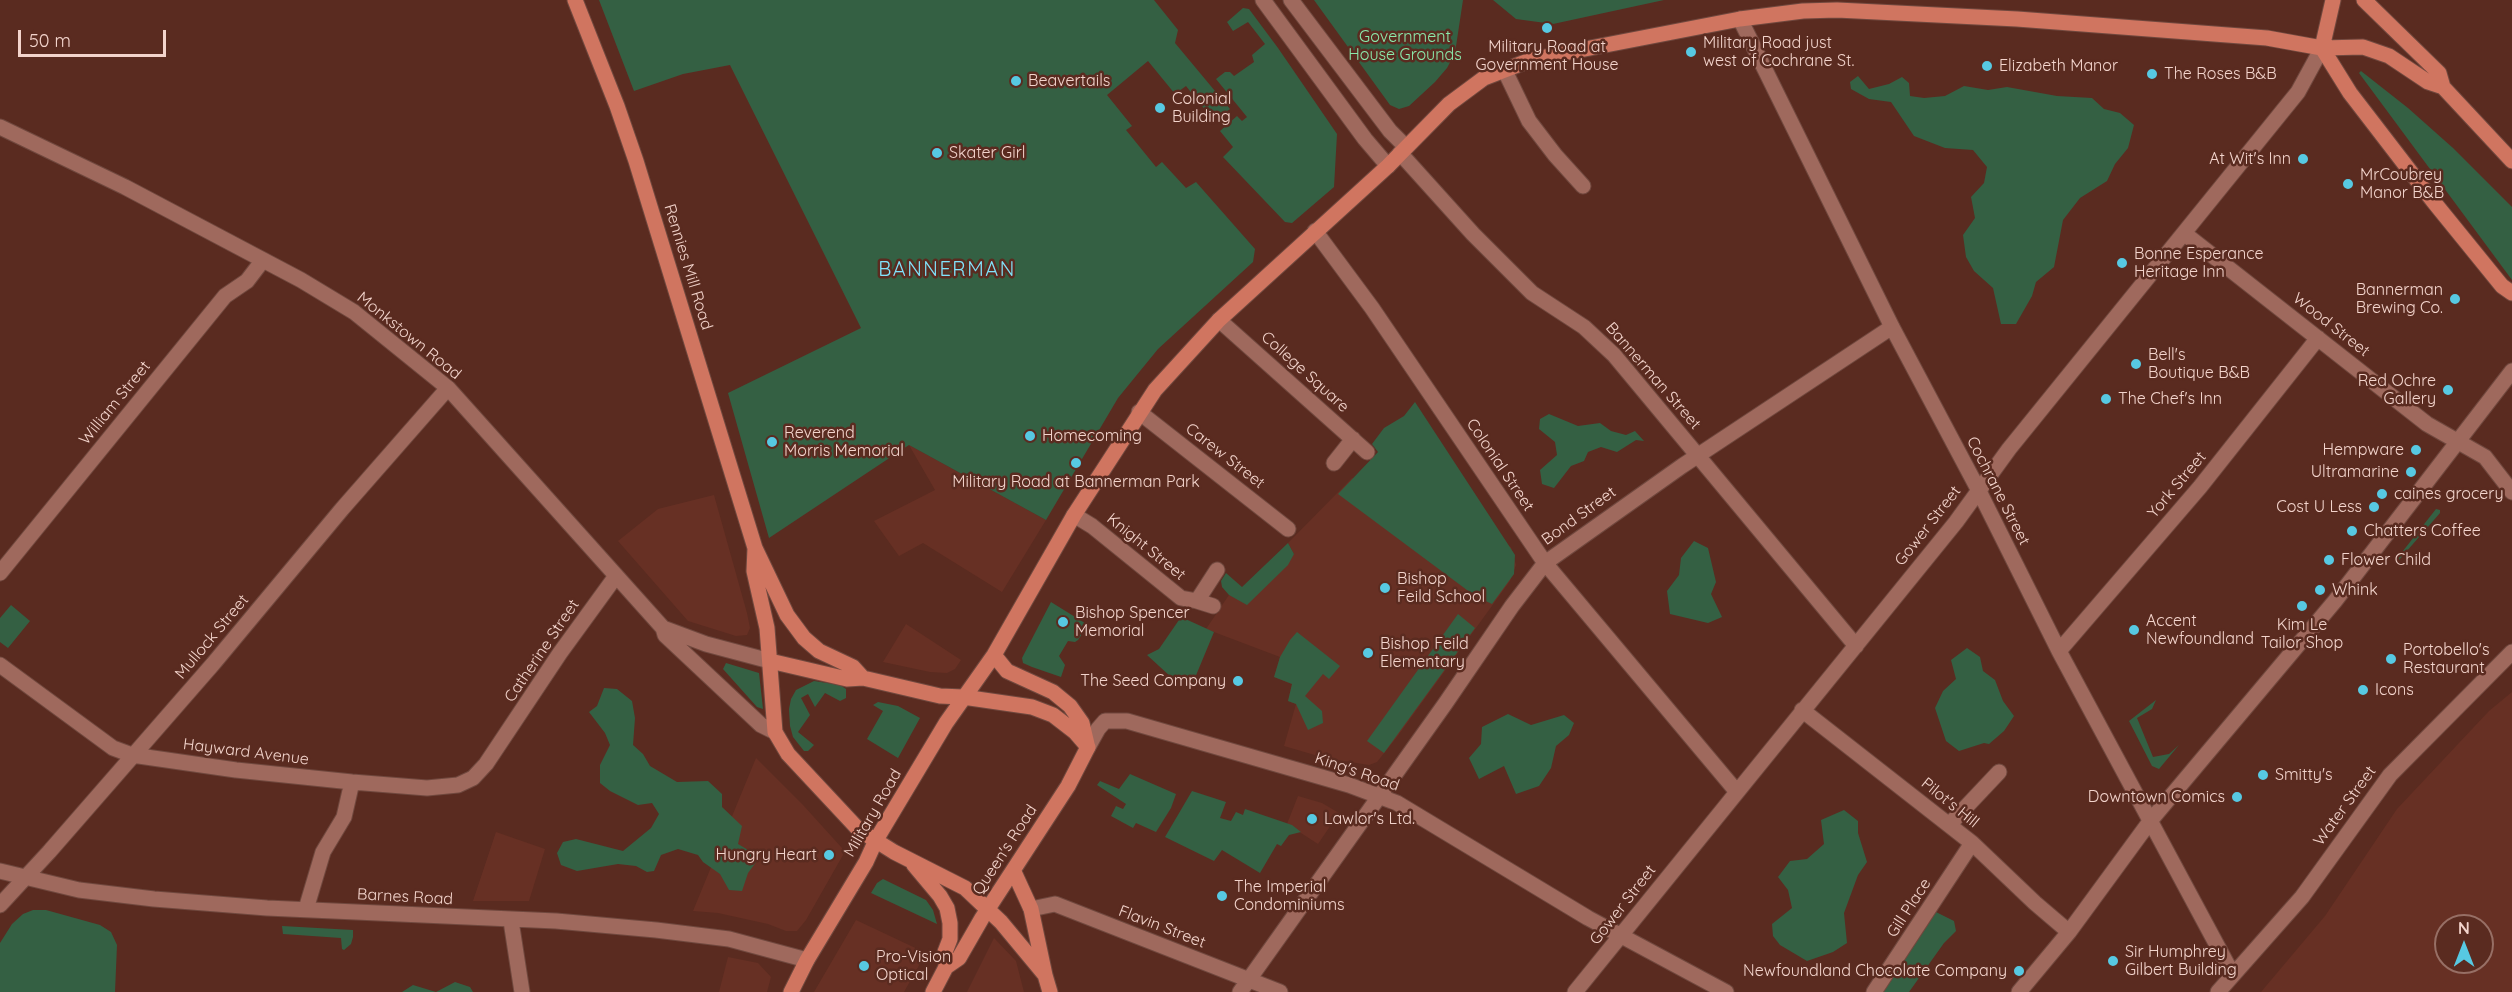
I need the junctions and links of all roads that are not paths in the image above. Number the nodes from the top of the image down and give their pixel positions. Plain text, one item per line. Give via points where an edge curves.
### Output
1 (575, 0) edge
2 (1263, 0) edge
3 (1291, 0) edge
4 (2333, 0) edge
5 (2364, 0) edge
6 (1740, 19) junction
7 (2322, 48) junction
8 (1504, 69) junction
9 (2443, 87) junction
10 (0, 127) edge
11 (1403, 150) junction
12 (2512, 161) edge
13 (1388, 166) junction
14 (1583, 186) dead end
15 (1315, 231) junction
16 (2185, 234) junction
17 (263, 260) junction
18 (2512, 293) edge
19 (1219, 320) junction
20 (1892, 327) junction
21 (2318, 338) junction
22 (2512, 371) edge
23 (448, 388) junction
24 (1139, 412) junction
25 (1353, 439) junction
26 (2457, 441) junction
27 (1367, 452) dead end
28 (1698, 455) junction
29 (1334, 463) dead end
30 (1978, 489) junction
31 (2512, 492) edge
32 (1074, 515) junction
33 (1288, 529) dead end
34 (755, 548) junction
35 (1545, 563) junction
36 (1217, 570) dead end
37 (0, 573) edge
38 (616, 576) junction
39 (1197, 601) junction
40 (1213, 606) dead end
41 (663, 628) junction
42 (1856, 645) junction
43 (2059, 651) junction
44 (2511, 651) edge
45 (994, 655) junction
46 (770, 661) junction
47 (0, 665) edge
48 (863, 678) junction
49 (963, 697) junction
50 (1803, 710) junction
51 (775, 732) junction
52 (500, 747) joint
53 (1088, 747) junction
54 (132, 755) junction
55 (1999, 772) dead end
56 (352, 782) junction
57 (1737, 792) junction
58 (1378, 796) junction
59 (2151, 820) junction
60 (1949, 825) junction
61 (876, 840) junction
62 (1972, 843) junction
63 (910, 861) junction
64 (0, 871) edge
65 (1014, 872) junction
66 (24, 878) junction
67 (0, 905) edge
68 (306, 909) junction
69 (987, 909) junction
70 (1031, 909) junction
71 (511, 921) junction
72 (2069, 932) junction
73 (1622, 935) junction
74 (807, 960) junction
75 (946, 967) junction
76 (1045, 975) junction
77 (2233, 975) junction
78 (1244, 986) edge
79 (522, 992) edge
80 (791, 992) edge
81 (933, 992) edge
82 (1050, 992) edge
83 (1280, 992) edge
84 (1575, 992) edge
85 (1726, 992) edge
86 (1875, 992) edge
87 (2019, 992) edge
88 (2218, 992) edge

1 - 34 main road, Rennies Mill Road via 636,161
2 - 13 street
3 - 11 street, Bannerman Street
4 - 7 main road
5 - 9 main road via 2439,73
6 - 7 main road, Military Road via 1803,11 1890,13 2267,38
6 - 8 main road, Military Road via 1554,55
6 - 20 street, Cochrane Street
7 - 9 main road, Military Road via 2370,49
7 - 16 street, Gower Street via 2298,92
7 - 18 main road via 2350,93 2433,201 2502,286
8 - 11 main road, Military Road via 1466,90
8 - 14 street via 1529,122
9 - 12 main road
10 - 17 street, Monkstown Road
11 - 13 main road, Military Road
11 - 28 street, Bannerman Street via 1473,234 1532,293 1584,327 1614,355
13 - 15 main road, Military Road
15 - 19 main road, Military Road
15 - 35 street, Colonial Street via 1372,308
16 - 21 street, Wood Street
16 - 30 street, Gower Street
17 - 23 street, Monkstown Road via 354,312
17 - 37 street, William Street via 248,281 225,296
19 - 24 main road, Military Road
19 - 25 street, College Square
20 - 28 street, Bond Street
20 - 30 street, Cochrane Street
21 - 26 street, Wood Street via 2427,424
21 - 43 street, York Street via 2200,487
22 - 26 street
23 - 38 street, Monkstown Road
23 - 54 street, Mullock Street
24 - 32 main road, Military Road
24 - 33 street, Carew Street
25 - 27 street, College Square
25 - 29 street
26 - 31 street, Wood Street via 2485,457
26 - 59 street via 2335,601
28 - 35 street, Bond Street
28 - 42 street, Bannerman Street
30 - 42 street, Gower Street
30 - 43 street, Cochrane Street
32 - 39 street, Knight Street via 1181,598
32 - 45 main road, Military Road
34 - 46 main road, Rennies Mill Road via 754,571
34 - 48 main road, Rennies Mill Road via 787,615 804,638 819,651 853,667
35 - 57 street, Colonial Street
35 - 58 street, Bond Street
36 - 39 street, Knight Street
38 - 41 street, Monkstown Road
38 - 52 street, Catherine Street via 560,653
39 - 40 street, Knight Street
41 - 46 street, Monkstown Road
41 - 51 street, Monkstown Road via 665,635 752,717
42 - 50 street, Gower Street
43 - 59 street, Cochrane Street
44 - 77 street, Water Street via 2390,775 2302,897
45 - 49 main road, Military Road
45 - 53 main road via 1007,671 1053,692 1070,706 1082,723
46 - 48 main road via 847,679
46 - 51 main road, Rennies Mill Road
47 - 54 street, Hayward Avenue via 113,748
48 - 49 main road, Rennies Mill Road via 940,696
49 - 53 main road, Rennies Mill Road via 1032,707 1053,715
49 - 61 main road, Military Road
50 - 57 street, Gower Street
50 - 60 street, Pilot's Hill
51 - 61 main road, Monkstown Road via 799,768 859,830
52 - 56 street, Hayward Avenue via 473,778 458,785 427,788
53 - 58 street, King's Road via 1105,721 1127,721
53 - 65 main road, Queen's Road
54 - 56 street, Hayward Avenue
54 - 66 street, Mullock Street
55 - 60 street
56 - 68 street via 344,817 323,852
57 - 73 street, Gower Street
58 - 73 street, King's Road via 1397,803
58 - 78 street, Bond Street
59 - 72 street
59 - 77 street, Cochrane Street
60 - 62 street, Pilot's Hill
61 - 63 main road, Monkstown Road
61 - 74 main road, Military Road
62 - 72 street, Pilot's Hill
62 - 86 street, Gill Place
63 - 69 main road via 965,888
63 - 75 main road via 947,908 950,939 945,951
64 - 66 street, Barnes Road
65 - 69 main road, Queen's Road
65 - 70 main road
66 - 67 street, Mullock Street
66 - 68 street, Barnes Road via 79,890 154,899
68 - 71 street, Barnes Road
69 - 75 main road, Queen's Road via 959,958
69 - 76 main road
70 - 76 main road
70 - 78 street, Flavin Street via 1055,904
71 - 74 street, Barnes Road via 584,923 729,939
71 - 79 street
72 - 87 street
73 - 84 street, Gower Street
73 - 85 street, King's Road
74 - 80 main road, Military Road
75 - 81 main road
76 - 82 main road
77 - 88 street, Water Street
78 - 83 street, Flavin Street

